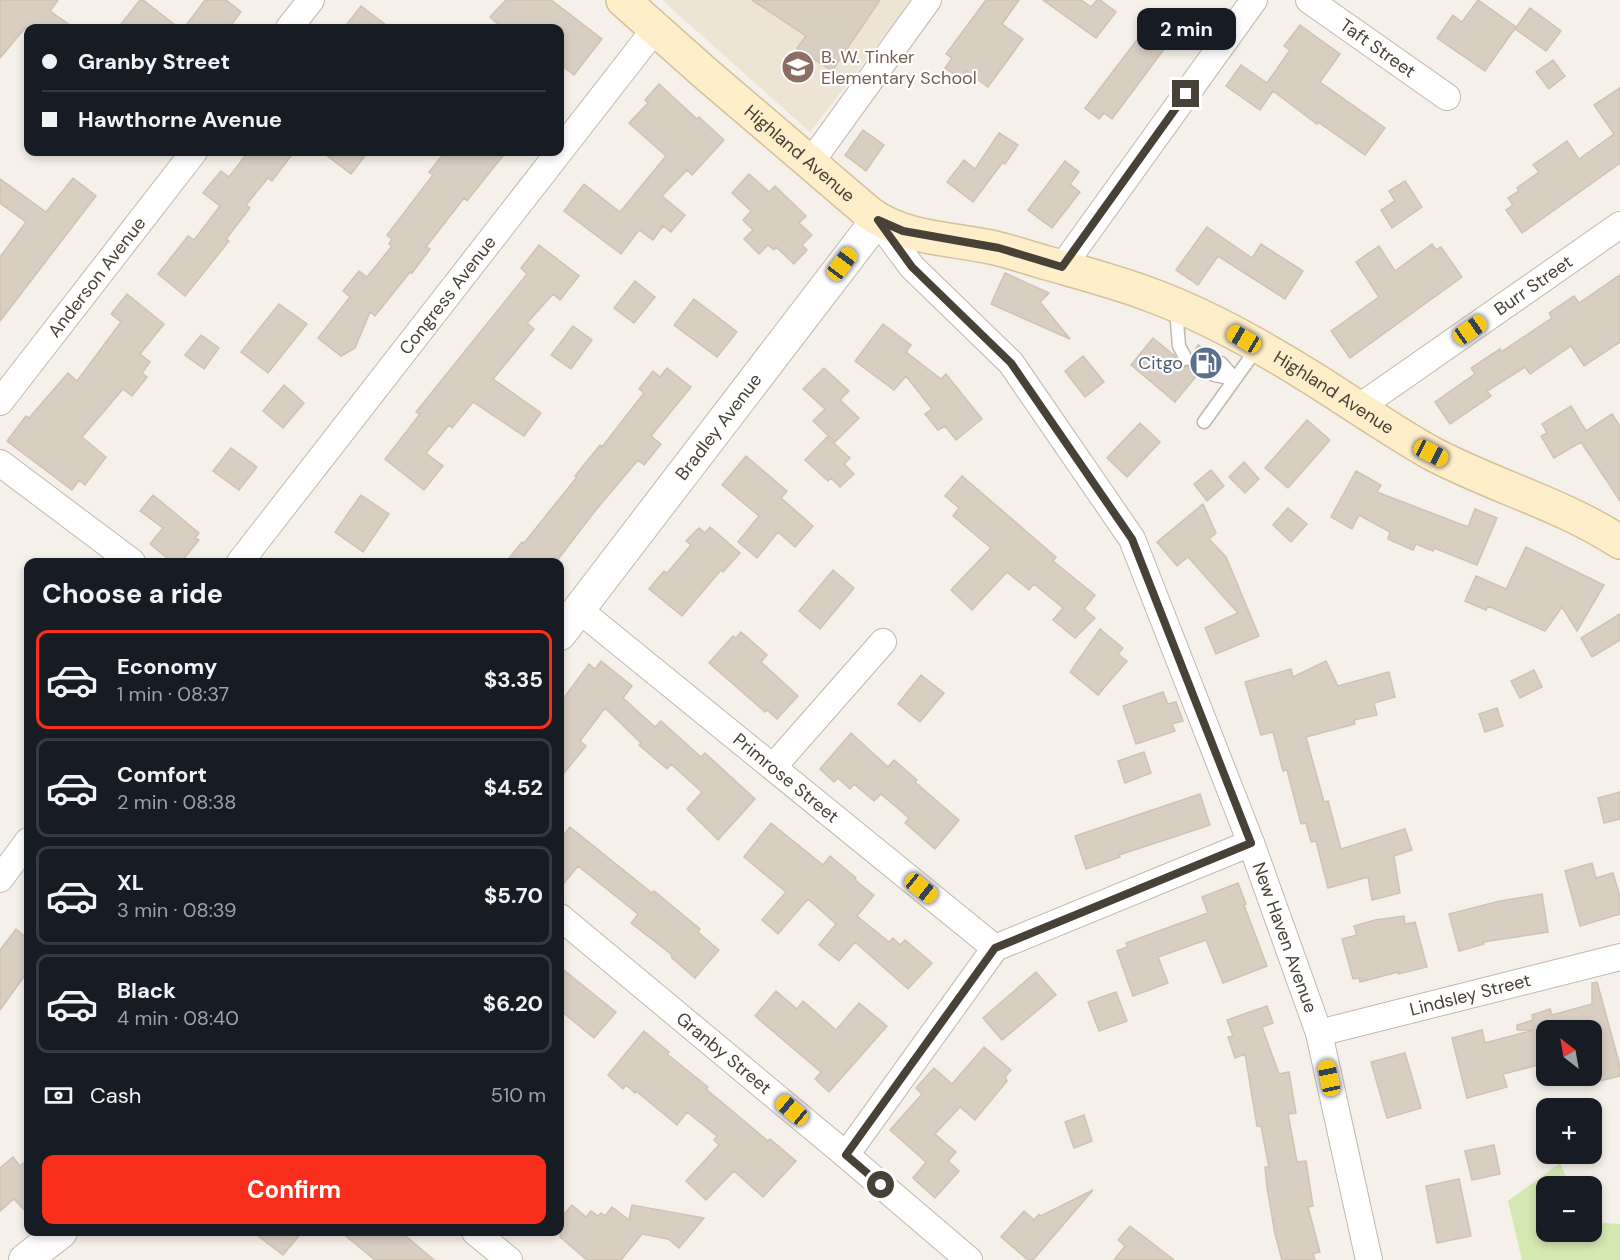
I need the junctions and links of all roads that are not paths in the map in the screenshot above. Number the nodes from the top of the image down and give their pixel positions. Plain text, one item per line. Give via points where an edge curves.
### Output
1 (311, 0) edge
2 (623, 0) edge
3 (928, 0) edge
4 (1254, 0) edge
5 (1309, 0) edge
6 (292, 24) edge
7 (655, 29) junction
8 (1447, 97) dead end
9 (564, 146) edge
10 (191, 156) edge
11 (556, 156) edge
12 (811, 162) junction
13 (878, 220) junction
14 (1620, 225) edge
15 (1062, 267) junction
16 (1176, 304) junction
17 (1259, 347) junction
18 (1189, 354) dead end
19 (1221, 363) dead end
20 (1214, 375) dead end
21 (1235, 379) junction
22 (0, 402) edge
23 (1358, 408) junction
24 (1204, 422) dead end
25 (0, 463) edge
26 (1620, 542) edge
27 (127, 558) edge
28 (243, 558) edge
29 (578, 609) junction
30 (564, 628) edge
31 (883, 642) dead end
32 (773, 767) junction
33 (1251, 843) junction
34 (24, 846) edge
35 (0, 879) edge
36 (564, 920) edge
37 (995, 948) junction
38 (1620, 957) edge
39 (1319, 1033) junction
40 (846, 1155) junction
41 (56, 1236) edge
42 (480, 1236) edge
43 (25, 1260) edge
44 (509, 1260) edge
45 (969, 1260) edge
46 (1369, 1260) edge

1 - 6 street
2 - 7 main road, Highland Avenue
3 - 12 street
4 - 15 street
5 - 8 street, Taft Street
7 - 9 street, Congress Avenue
7 - 12 main road, Highland Avenue
10 - 22 street, Anderson Avenue
11 - 28 street, Congress Avenue
12 - 13 main road, Highland Avenue
13 - 15 main road, Highland Avenue via 903,231 999,248
13 - 29 street, Bradley Avenue
13 - 33 street, New Haven Avenue via 912,267 1011,363 1132,539
14 - 23 street, Burr Street
15 - 16 main road, Highland Avenue
16 - 17 main road, Highland Avenue
16 - 18 lane via 1179,346
17 - 21 lane
17 - 23 main road, Highland Avenue
19 - 21 lane
20 - 21 lane
21 - 24 lane
23 - 26 main road, Highland Avenue via 1431,453 1574,516
25 - 27 street
29 - 30 street, Bradley Avenue
29 - 32 street, Primrose Street
31 - 32 street
32 - 37 street, Primrose Street
33 - 37 street
33 - 39 street, New Haven Avenue
34 - 35 street
36 - 40 street, Granby Street
37 - 40 street
38 - 39 street, Lindsley Street
39 - 46 street, New Haven Avenue
40 - 45 street, Granby Street
41 - 43 street
42 - 44 street

